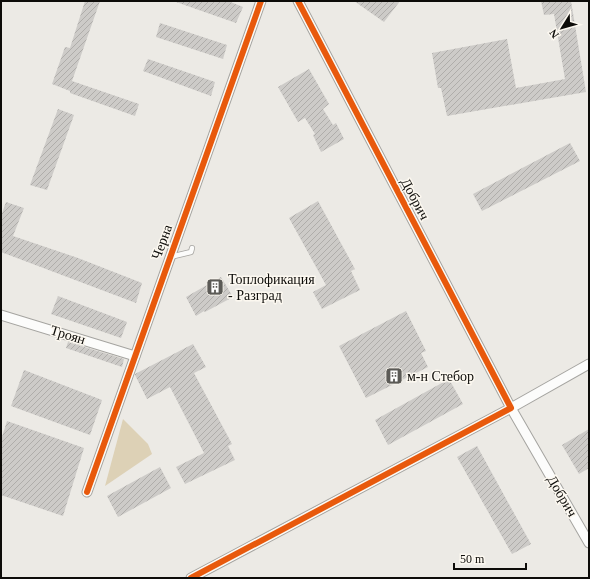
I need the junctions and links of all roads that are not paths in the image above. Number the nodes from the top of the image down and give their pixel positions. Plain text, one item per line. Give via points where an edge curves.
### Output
1 (261, 1) edge
2 (298, 1) edge
3 (192, 248) dead end
4 (170, 257) junction
5 (1, 315) edge
6 (135, 356) junction
7 (589, 364) edge
8 (511, 408) junction
9 (87, 492) dead end
10 (589, 543) edge
11 (191, 578) edge

1 - 4 street, Черна
2 - 8 street, Добрич
3 - 4 lane via 190,252
4 - 6 street, Черна
5 - 6 street, Троян
6 - 9 street, Черна
7 - 8 street
8 - 10 street, Добрич
8 - 11 street

